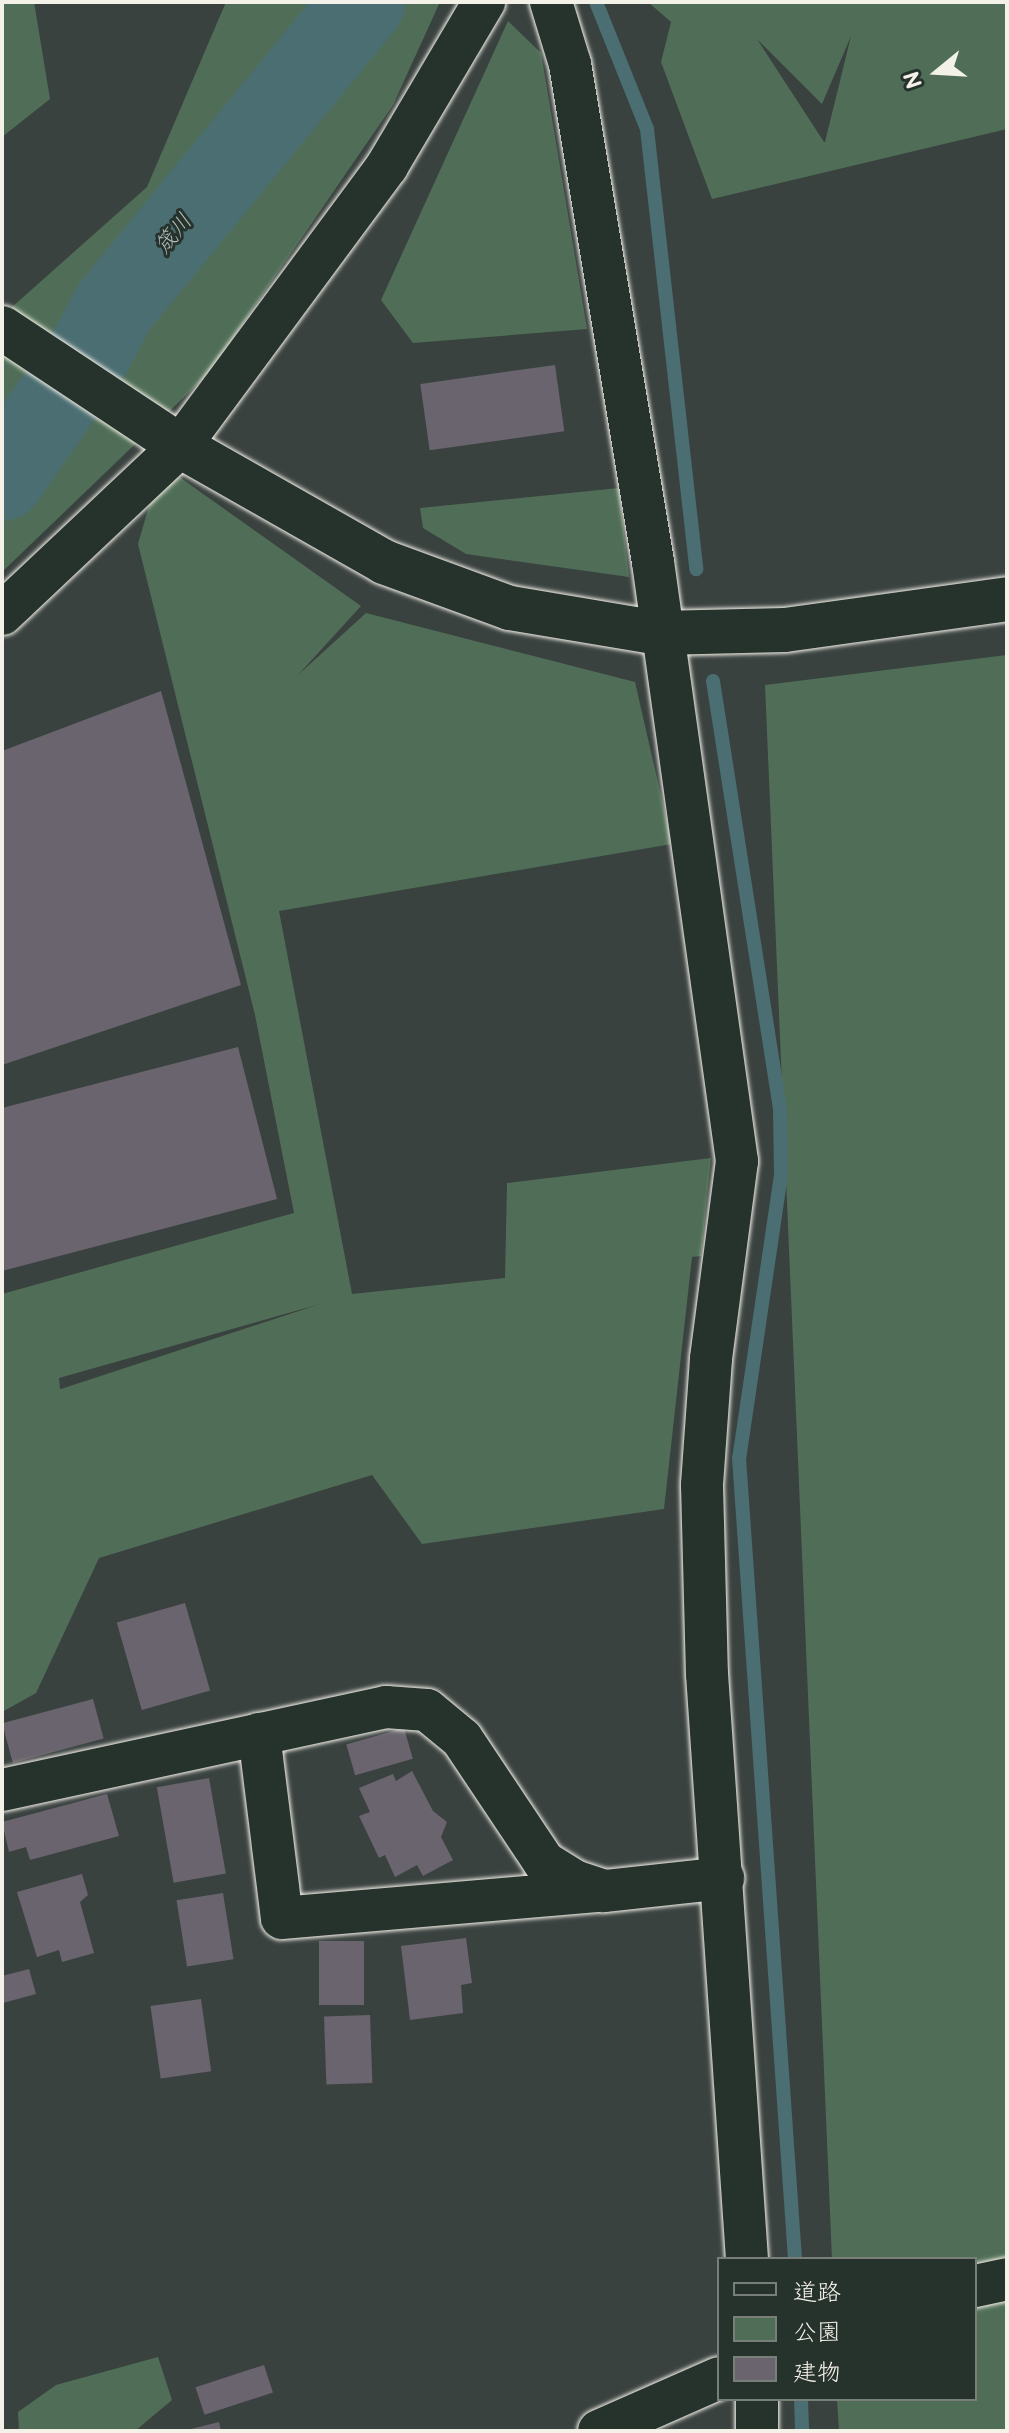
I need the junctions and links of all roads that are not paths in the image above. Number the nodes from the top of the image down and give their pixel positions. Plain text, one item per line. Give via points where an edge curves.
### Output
1 (484, 2) edge
2 (551, 2) edge
3 (2, 328) edge
4 (180, 446) junction
5 (1007, 599) edge
6 (2, 614) edge
7 (660, 633) junction
8 (259, 1734) junction
9 (2, 1790) edge
10 (723, 1878) junction
11 (604, 1891) junction
12 (747, 2257) edge
13 (1007, 2279) edge
14 (977, 2286) edge
15 (717, 2379) edge
16 (757, 2401) edge
17 (599, 2431) edge
18 (757, 2431) edge

1 - 4 street via 387,166
2 - 7 street via 570,64
3 - 4 street
4 - 6 street
4 - 7 street via 384,562 510,608
5 - 7 street via 785,630
7 - 10 street via 737,1161 711,1359 702,1485 707,1674
8 - 9 street
8 - 11 street via 386,1707 427,1710 462,1739 544,1862
8 - 11 street via 282,1918
10 - 11 street
10 - 12 street
13 - 14 street
15 - 17 street
16 - 18 street

